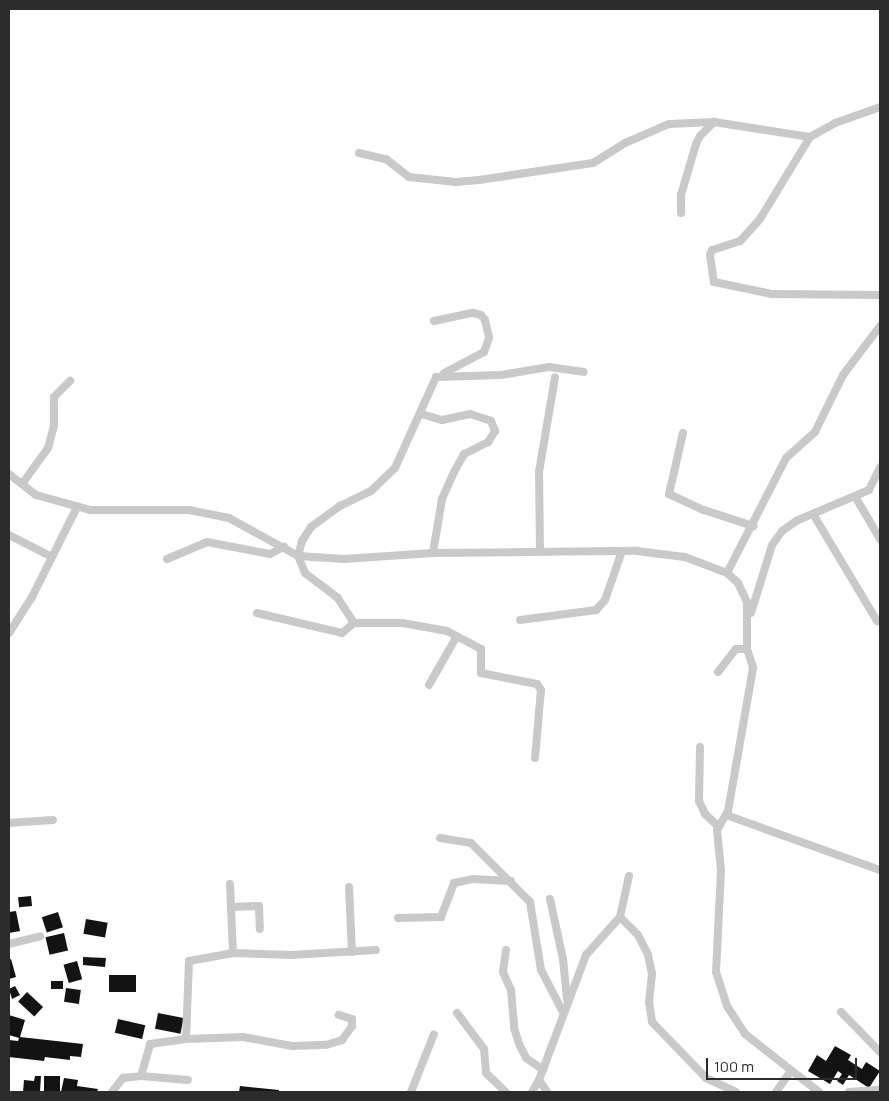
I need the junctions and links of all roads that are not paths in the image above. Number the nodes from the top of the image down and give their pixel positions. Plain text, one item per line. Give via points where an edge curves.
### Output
1 (880, 107) edge
2 (714, 122) junction
3 (810, 137) junction
4 (359, 153) dead end
5 (682, 213) dead end
6 (880, 295) edge
7 (434, 321) dead end
8 (880, 326) edge
9 (584, 372) dead end
10 (440, 375) junction
11 (555, 378) dead end
12 (70, 382) dead end
13 (421, 414) junction
14 (683, 433) dead end
15 (880, 467) edge
16 (9, 474) edge
17 (22, 484) junction
18 (856, 498) junction
19 (77, 507) junction
20 (813, 514) junction
21 (753, 526) junction
22 (9, 535) edge
23 (880, 539) edge
24 (284, 547) junction
25 (540, 551) junction
26 (622, 551) junction
27 (433, 553) junction
28 (298, 556) junction
29 (52, 557) junction
30 (167, 559) dead end
31 (727, 573) junction
32 (257, 613) dead end
33 (520, 620) dead end
34 (877, 621) dead end
35 (748, 622) junction
36 (354, 623) junction
37 (9, 633) edge
38 (458, 636) junction
39 (747, 649) junction
40 (718, 672) dead end
41 (429, 685) dead end
42 (700, 747) dead end
43 (536, 758) dead end
44 (726, 815) junction
45 (52, 820) dead end
46 (9, 823) edge
47 (718, 826) junction
48 (440, 838) dead end
49 (880, 870) edge
50 (629, 876) dead end
51 (511, 882) junction
52 (230, 884) dead end
53 (349, 887) dead end
54 (550, 899) dead end
55 (231, 907) junction
56 (620, 917) junction
57 (398, 918) dead end
58 (260, 929) dead end
59 (40, 936) dead end
60 (9, 944) edge
61 (376, 950) dead end
62 (506, 950) dead end
63 (352, 952) junction
64 (233, 953) junction
65 (567, 1001) junction
66 (563, 1012) junction
67 (841, 1012) dead end
68 (457, 1013) dead end
69 (339, 1015) dead end
70 (434, 1034) dead end
71 (186, 1039) junction
72 (880, 1052) edge
73 (543, 1070) junction
74 (790, 1072) junction
75 (141, 1076) junction
76 (188, 1080) dead end
77 (540, 1080) junction
78 (880, 1090) edge
79 (112, 1092) edge
80 (411, 1092) edge
81 (506, 1092) edge
82 (532, 1092) edge
83 (547, 1092) edge
84 (736, 1092) edge
85 (776, 1092) edge
86 (818, 1092) edge
87 (849, 1092) edge

1 - 3 street via 835,123
2 - 3 street
2 - 4 street via 669,124 625,143 593,163 479,180 456,182 409,177 386,160
2 - 5 street via 696,144 682,195
3 - 6 street via 755,224 733,245 712,250 714,282 772,294
7 - 10 street via 472,313 481,315 489,338 484,352
8 - 21 street via 843,375 815,432 786,458
9 - 10 street via 556,366 494,375
10 - 13 street via 432,381
11 - 25 street via 539,472
12 - 17 street via 54,397 54,426 48,448
13 - 27 street via 442,420 470,414 491,422 494,431 488,442 464,454 454,472 442,499
13 - 28 street via 390,474 372,491 340,506 311,528 302,541
14 - 21 street via 669,494
15 - 18 street via 870,490
16 - 17 street
17 - 19 street via 36,495
18 - 20 street
18 - 23 street
19 - 24 street via 210,514 229,518
19 - 29 street
20 - 34 street
20 - 35 street via 782,531 772,545
21 - 31 street
22 - 29 street
24 - 28 street
24 - 30 street via 270,554 207,542
25 - 26 street
25 - 27 street
26 - 31 street via 685,557
26 - 33 street via 605,600 596,610
27 - 28 street via 344,559
28 - 36 street via 305,573 338,598
29 - 37 street
31 - 35 street via 745,592
32 - 36 street via 342,633
35 - 39 street
36 - 38 street via 429,626
38 - 41 street
38 - 43 street via 480,649 481,673 529,681 540,690
39 - 40 street via 736,649
39 - 44 street via 753,668
42 - 47 street via 699,801 705,814
44 - 47 street
44 - 49 street
45 - 46 street
47 - 74 street via 720,892 715,955 721,990 745,1034
48 - 51 street via 471,843
50 - 56 street
51 - 57 street via 473,879 454,883 441,917
51 - 66 street via 530,902 542,970
52 - 55 street
53 - 63 street
54 - 65 street via 563,959
55 - 58 street via 259,906
55 - 64 street
56 - 65 street via 586,955
56 - 84 street via 638,935 648,956 652,974 649,1002 652,1022 706,1078
59 - 60 street
61 - 63 street
62 - 73 street via 503,972 511,990 517,1037 526,1058
63 - 64 street via 262,956
64 - 71 street via 190,961
65 - 66 street
66 - 73 street
67 - 72 street
68 - 81 street via 484,1049 490,1079
69 - 71 street via 352,1019 352,1026 342,1040 326,1045 292,1046 244,1037
70 - 80 street
71 - 75 street via 150,1044
73 - 77 street
74 - 85 street
74 - 86 street
75 - 76 street
75 - 79 street via 123,1078
77 - 82 street
77 - 83 street
78 - 87 street

